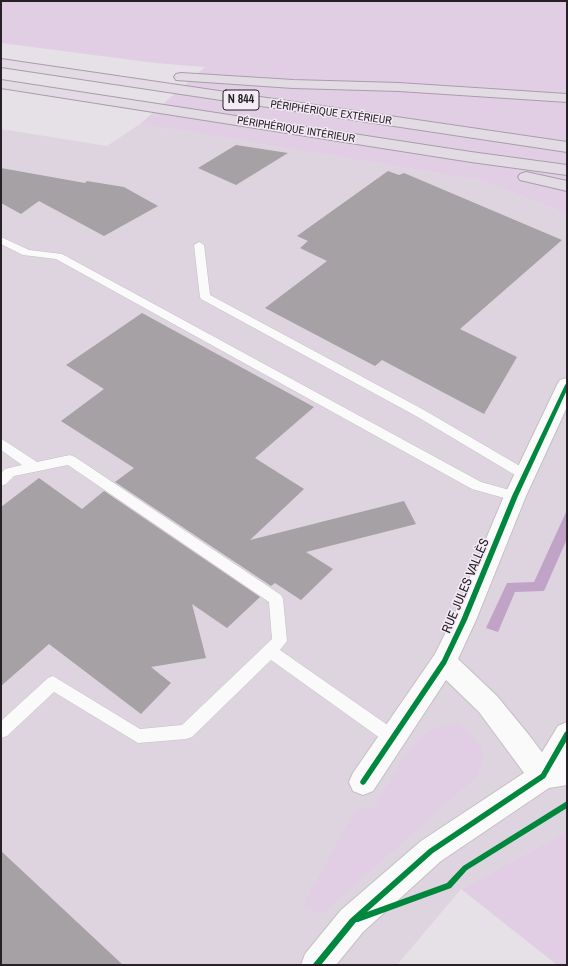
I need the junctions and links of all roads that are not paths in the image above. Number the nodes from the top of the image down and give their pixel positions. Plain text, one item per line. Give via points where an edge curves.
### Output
1 (1, 63) edge
2 (18, 66) junction
3 (1, 84) edge
4 (567, 98) edge
5 (567, 147) edge
6 (471, 157) junction
7 (567, 170) edge
8 (567, 186) edge
9 (1, 240) edge
10 (199, 246) dead end
11 (567, 385) edge
12 (1, 444) edge
13 (35, 467) junction
14 (525, 475) junction
15 (1, 481) edge
16 (515, 496) junction
17 (270, 651) junction
18 (444, 662) junction
19 (1, 731) edge
20 (567, 734) edge
21 (393, 738) junction
22 (555, 774) edge
23 (363, 782) dead end
24 (316, 965) edge

1 - 2 highway, PÉRIPHÉRIQUE EXTÉRIEUR / N 844
2 - 4 highway via 57,63 147,75 232,81 399,86
2 - 5 highway, PÉRIPHÉRIQUE EXTÉRIEUR / N 844
3 - 6 highway, PÉRIPHÉRIQUE INTÉRIEUR / N 844
6 - 7 highway, PÉRIPHÉRIQUE INTÉRIEUR / N 844
6 - 8 highway via 500,172
9 - 16 lane via 27,253 58,256 478,486
10 - 14 lane via 205,297 420,413
11 - 14 street, RUE JULES VALLÈS
12 - 13 lane
13 - 15 lane via 10,472
13 - 17 lane via 70,460 276,599 280,641
14 - 16 street, RUE JULES VALLÈS
16 - 18 street, RUE JULES VALLÈS
17 - 19 lane via 186,732 138,736 53,683
17 - 21 lane
18 - 21 street, RUE JULES VALLÈS
18 - 22 street via 488,704 520,744
20 - 22 street
21 - 23 street, RUE JULES VALLÈS
22 - 24 street via 431,851 352,921

